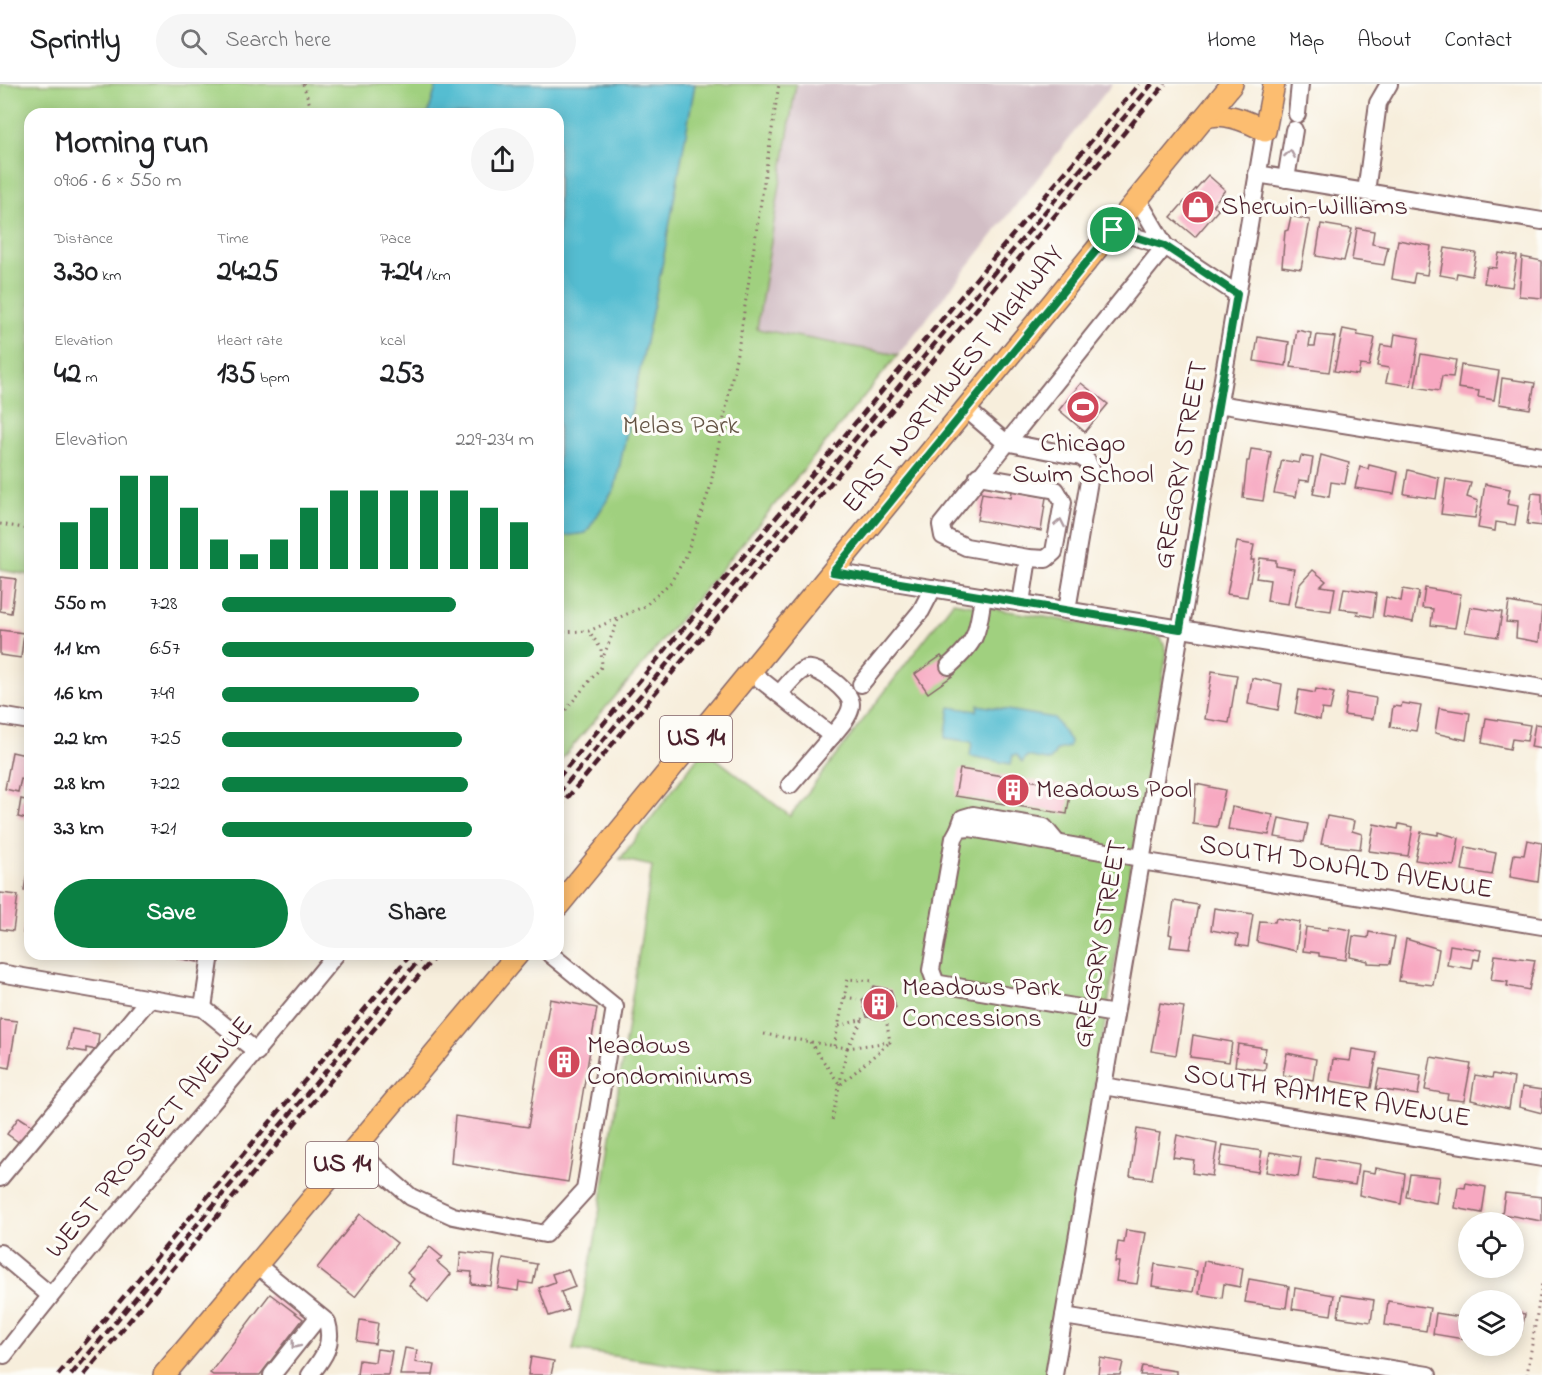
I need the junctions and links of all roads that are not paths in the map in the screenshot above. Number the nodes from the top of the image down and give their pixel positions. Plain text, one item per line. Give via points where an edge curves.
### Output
1 (1232, 84) edge
2 (1274, 84) edge
3 (1300, 84) edge
4 (1389, 84) edge
5 (1202, 120) junction
6 (1265, 131) junction
7 (1257, 174) junction
8 (1286, 179) junction
9 (1366, 192) junction
10 (1138, 200) junction
11 (1542, 221) edge
12 (1113, 230) junction
13 (1165, 246) junction
14 (1237, 294) junction
15 (1218, 404) junction
16 (966, 409) junction
17 (1005, 442) junction
18 (1542, 456) edge
19 (978, 476) junction
20 (1028, 558) junction
21 (833, 572) junction
22 (933, 588) junction
23 (983, 596) junction
24 (1021, 603) junction
25 (1067, 610) junction
26 (1180, 629) junction
27 (949, 666) dead end
28 (751, 672) junction
29 (861, 684) dead end
30 (1542, 688) edge
31 (779, 694) junction
32 (0, 716) edge
33 (24, 720) edge
34 (832, 736) junction
35 (790, 785) dead end
36 (1141, 860) junction
37 (564, 899) edge
38 (1542, 926) edge
39 (209, 960) edge
40 (331, 960) edge
41 (513, 960) edge
42 (557, 960) edge
43 (0, 974) edge
44 (149, 999) junction
45 (203, 1008) junction
46 (1115, 1014) junction
47 (257, 1052) junction
48 (1103, 1086) junction
49 (355, 1149) junction
50 (1542, 1158) edge
51 (0, 1178) edge
52 (0, 1252) edge
53 (258, 1266) junction
54 (50, 1295) junction
55 (319, 1316) junction
56 (1064, 1316) junction
57 (4, 1355) dead end
58 (164, 1375) edge
59 (272, 1375) edge
60 (310, 1375) edge
61 (1054, 1375) edge
62 (1428, 1375) edge

1 - 5 main road, EAST NORTHWEST HIGHWAY / US 14
2 - 6 main road
8 -> 3 street
4 - 9 street via 1378,103
5 - 6 main road via 1222,116
5 - 10 main road, EAST NORTHWEST HIGHWAY / US 14
6 - 7 street, GREGORY STREET
7 - 8 street
7 - 14 street, GREGORY STREET
8 - 9 street
9 - 11 street
10 - 12 main road, EAST NORTHWEST HIGHWAY / US 14
10 - 13 street
12 - 13 street
12 - 16 main road, EAST NORTHWEST HIGHWAY / US 14
13 - 14 street
13 - 17 street
14 - 15 street, GREGORY STREET
15 - 18 street
15 - 26 street, GREGORY STREET
16 - 17 street
16 - 21 main road, EAST NORTHWEST HIGHWAY / US 14
17 - 19 street
17 - 25 street via 1082,457 1091,469
19 - 20 street via 941,525 943,536 966,547
20 -> 19 street via 1046,559 1054,552 1063,502 1056,490
20 - 24 street
21 - 22 street
21 - 28 main road, US 14
22 - 23 street
22 - 29 street via 921,611
23 - 24 street
23 - 27 street via 971,646
24 - 25 street
25 - 26 street
26 - 30 street
26 - 36 street, GREGORY STREET
28 - 31 street
28 - 37 main road, US 14
31 - 34 street
31 - 34 street via 803,669 811,668 848,694 852,702 850,713
32 - 33 street
34 - 35 street
36 - 38 street, SOUTH DONALD AVENUE
36 - 46 street, GREGORY STREET
36 - 46 street, SOUTH DONALD AVENUE via 959,829 954,838 931,970 935,981
39 - 45 street
40 - 47 street, WEST PROSPECT AVENUE
41 - 49 main road, US 14
42 - 49 street via 615,1007 585,1191 545,1234 453,1216 411,1197
43 - 44 street
44 - 45 street
44 - 51 street
45 - 47 street
46 - 48 street, GREGORY STREET
47 - 54 street, WEST PROSPECT AVENUE
48 - 50 street, SOUTH RAMMER AVENUE
48 - 56 street, GREGORY STREET
49 - 53 main road, US 14
52 - 54 street
53 - 55 street
53 - 58 main road, US 14
54 - 57 street, WEST PROSPECT AVENUE
55 -> 59 street
55 - 60 street via 327,1322 330,1333 328,1350
56 - 61 street, GREGORY STREET
56 - 62 street

